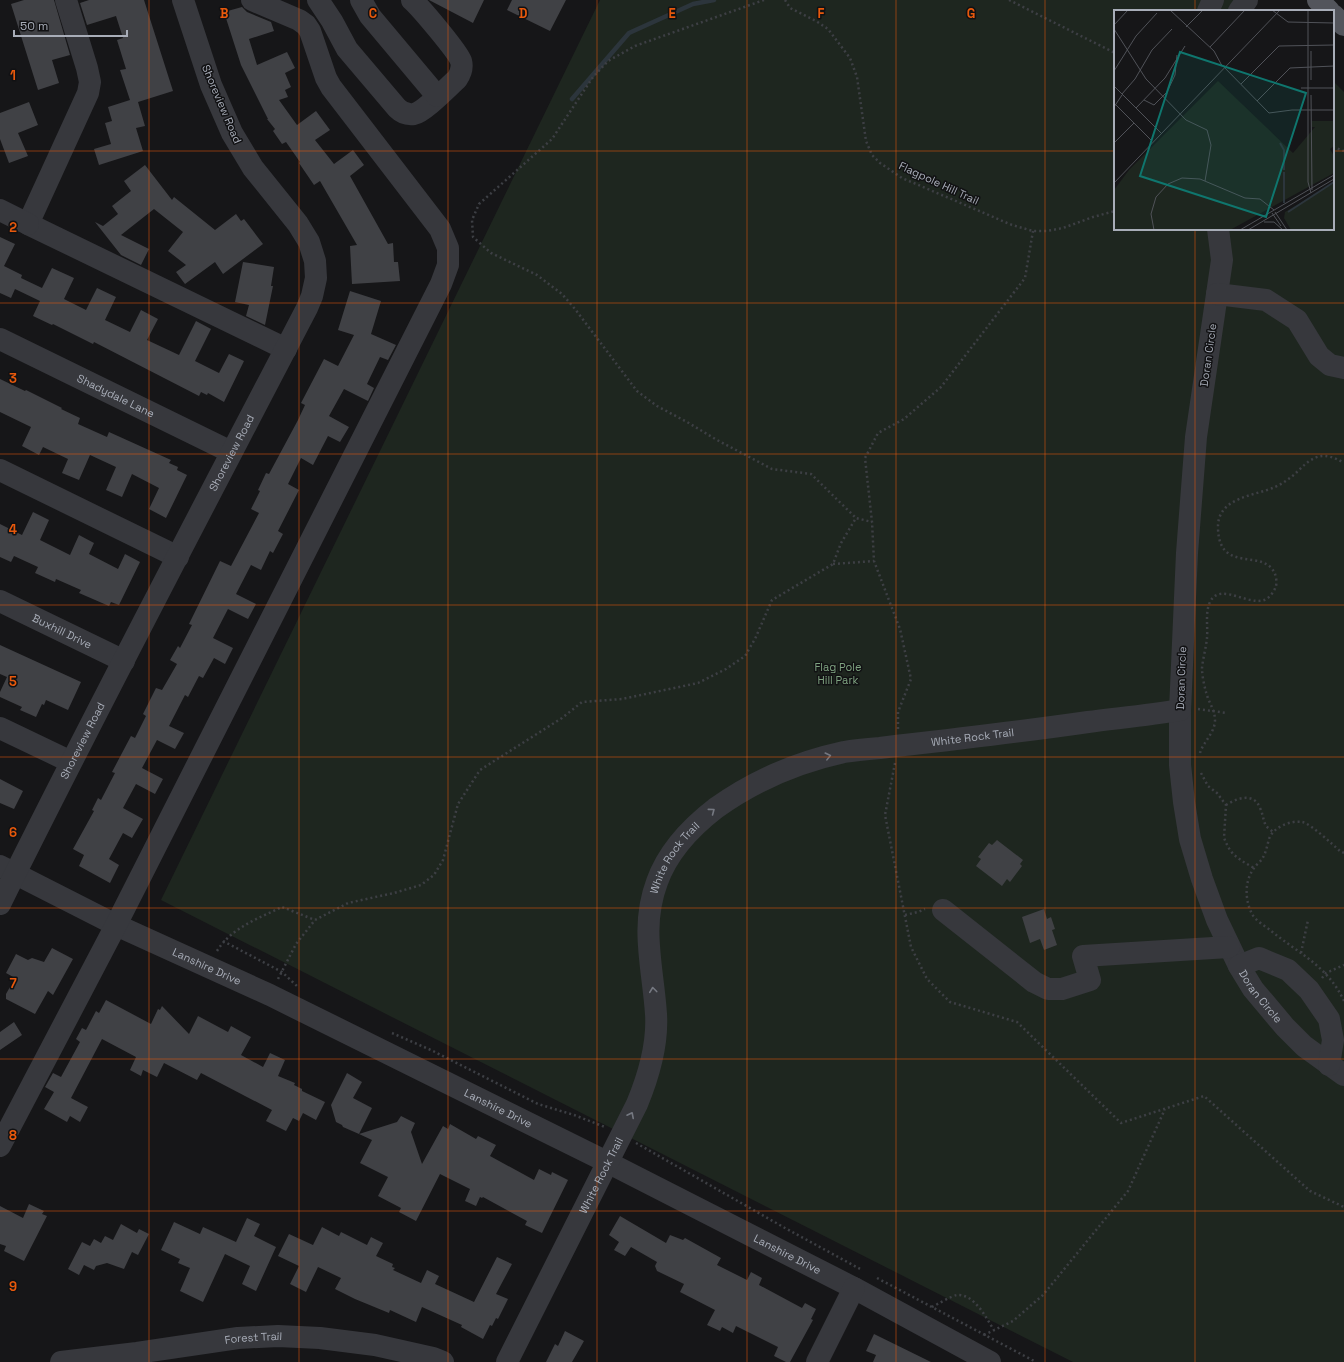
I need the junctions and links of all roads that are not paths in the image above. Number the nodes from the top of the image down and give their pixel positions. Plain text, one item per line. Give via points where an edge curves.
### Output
1 (66, 0) edge
2 (183, 0) edge
3 (252, 0) edge
4 (318, 0) edge
5 (361, 0) edge
6 (412, 0) edge
7 (1213, 0) edge
8 (1247, 0) edge
9 (1318, 0) edge
10 (1208, 10) edge
11 (1240, 10) edge
12 (1328, 10) edge
13 (1334, 16) edge
14 (1344, 25) edge
15 (437, 96) junction
16 (0, 210) edge
17 (28, 224) junction
18 (1218, 230) edge
19 (1217, 294) junction
20 (0, 339) edge
21 (286, 349) junction
22 (1344, 368) edge
23 (231, 452) junction
24 (0, 470) edge
25 (178, 557) junction
26 (0, 601) edge
27 (124, 661) junction
28 (1180, 710) junction
29 (0, 728) edge
30 (71, 762) junction
31 (8, 869) edge
32 (0, 904) edge
33 (942, 910) dead end
34 (116, 925) junction
35 (1229, 947) junction
36 (1239, 966) junction
37 (1337, 1070) edge
38 (0, 1146) edge
39 (607, 1162) junction
40 (862, 1280) junction
41 (959, 1355) edge
42 (61, 1362) edge
43 (444, 1362) edge
44 (507, 1362) edge
45 (817, 1362) edge
46 (990, 1362) edge

1 - 17 street via 90,82 88,93
2 - 21 street, Shoreview Road via 211,85 232,133 253,168 298,224 315,261 316,278 312,296
3 - 34 street via 306,25 331,87 440,229 448,248 448,265 441,284
4 - 15 street via 347,50 402,113 416,113
5 - 15 street via 370,16
6 - 15 street via 461,61 458,79
7 - 10 street
8 - 11 street
9 - 12 main road
13 - 14 main road
16 - 17 street
17 - 21 street
18 - 19 street, Doran Circle via 1222,260
19 - 22 street via 1266,300 1297,320 1319,356 1330,365
19 - 28 street, Doran Circle via 1196,437 1186,553
20 - 23 street, Shadydale Lane
21 - 23 street, Shoreview Road
23 - 25 street, Shoreview Road
24 - 25 street
25 - 27 street, Shoreview Road
26 - 27 street, Buxhill Drive
27 - 30 street, Shoreview Road
28 - 35 street, Doran Circle via 1180,765 1190,839 1202,879
39 -> 28 street, White Rock Trail via 637,1104 651,1065 656,1014 647,939 649,910 656,884 674,848 706,816 763,779 813,760 846,752
29 - 30 street
30 - 31 street, Shoreview Road
31 - 32 street, Shoreview Road
31 - 34 street, Lanshire Drive
33 - 35 street via 1034,982 1048,989 1062,989 1090,980 1083,956
34 - 38 street
34 - 39 street, Lanshire Drive via 270,995
35 - 36 street, Doran Circle
36 - 37 street, Doran Circle via 1253,989 1285,1028 1304,1046
36 - 37 street via 1259,958 1288,970 1309,990 1329,1020
39 - 40 street, Lanshire Drive
39 - 44 street, White Rock Trail
40 - 41 street, Lanshire Drive
40 - 45 street
41 - 46 street, Lanshire Drive
42 - 43 street, Forest Trail via 238,1338 278,1336 375,1345

